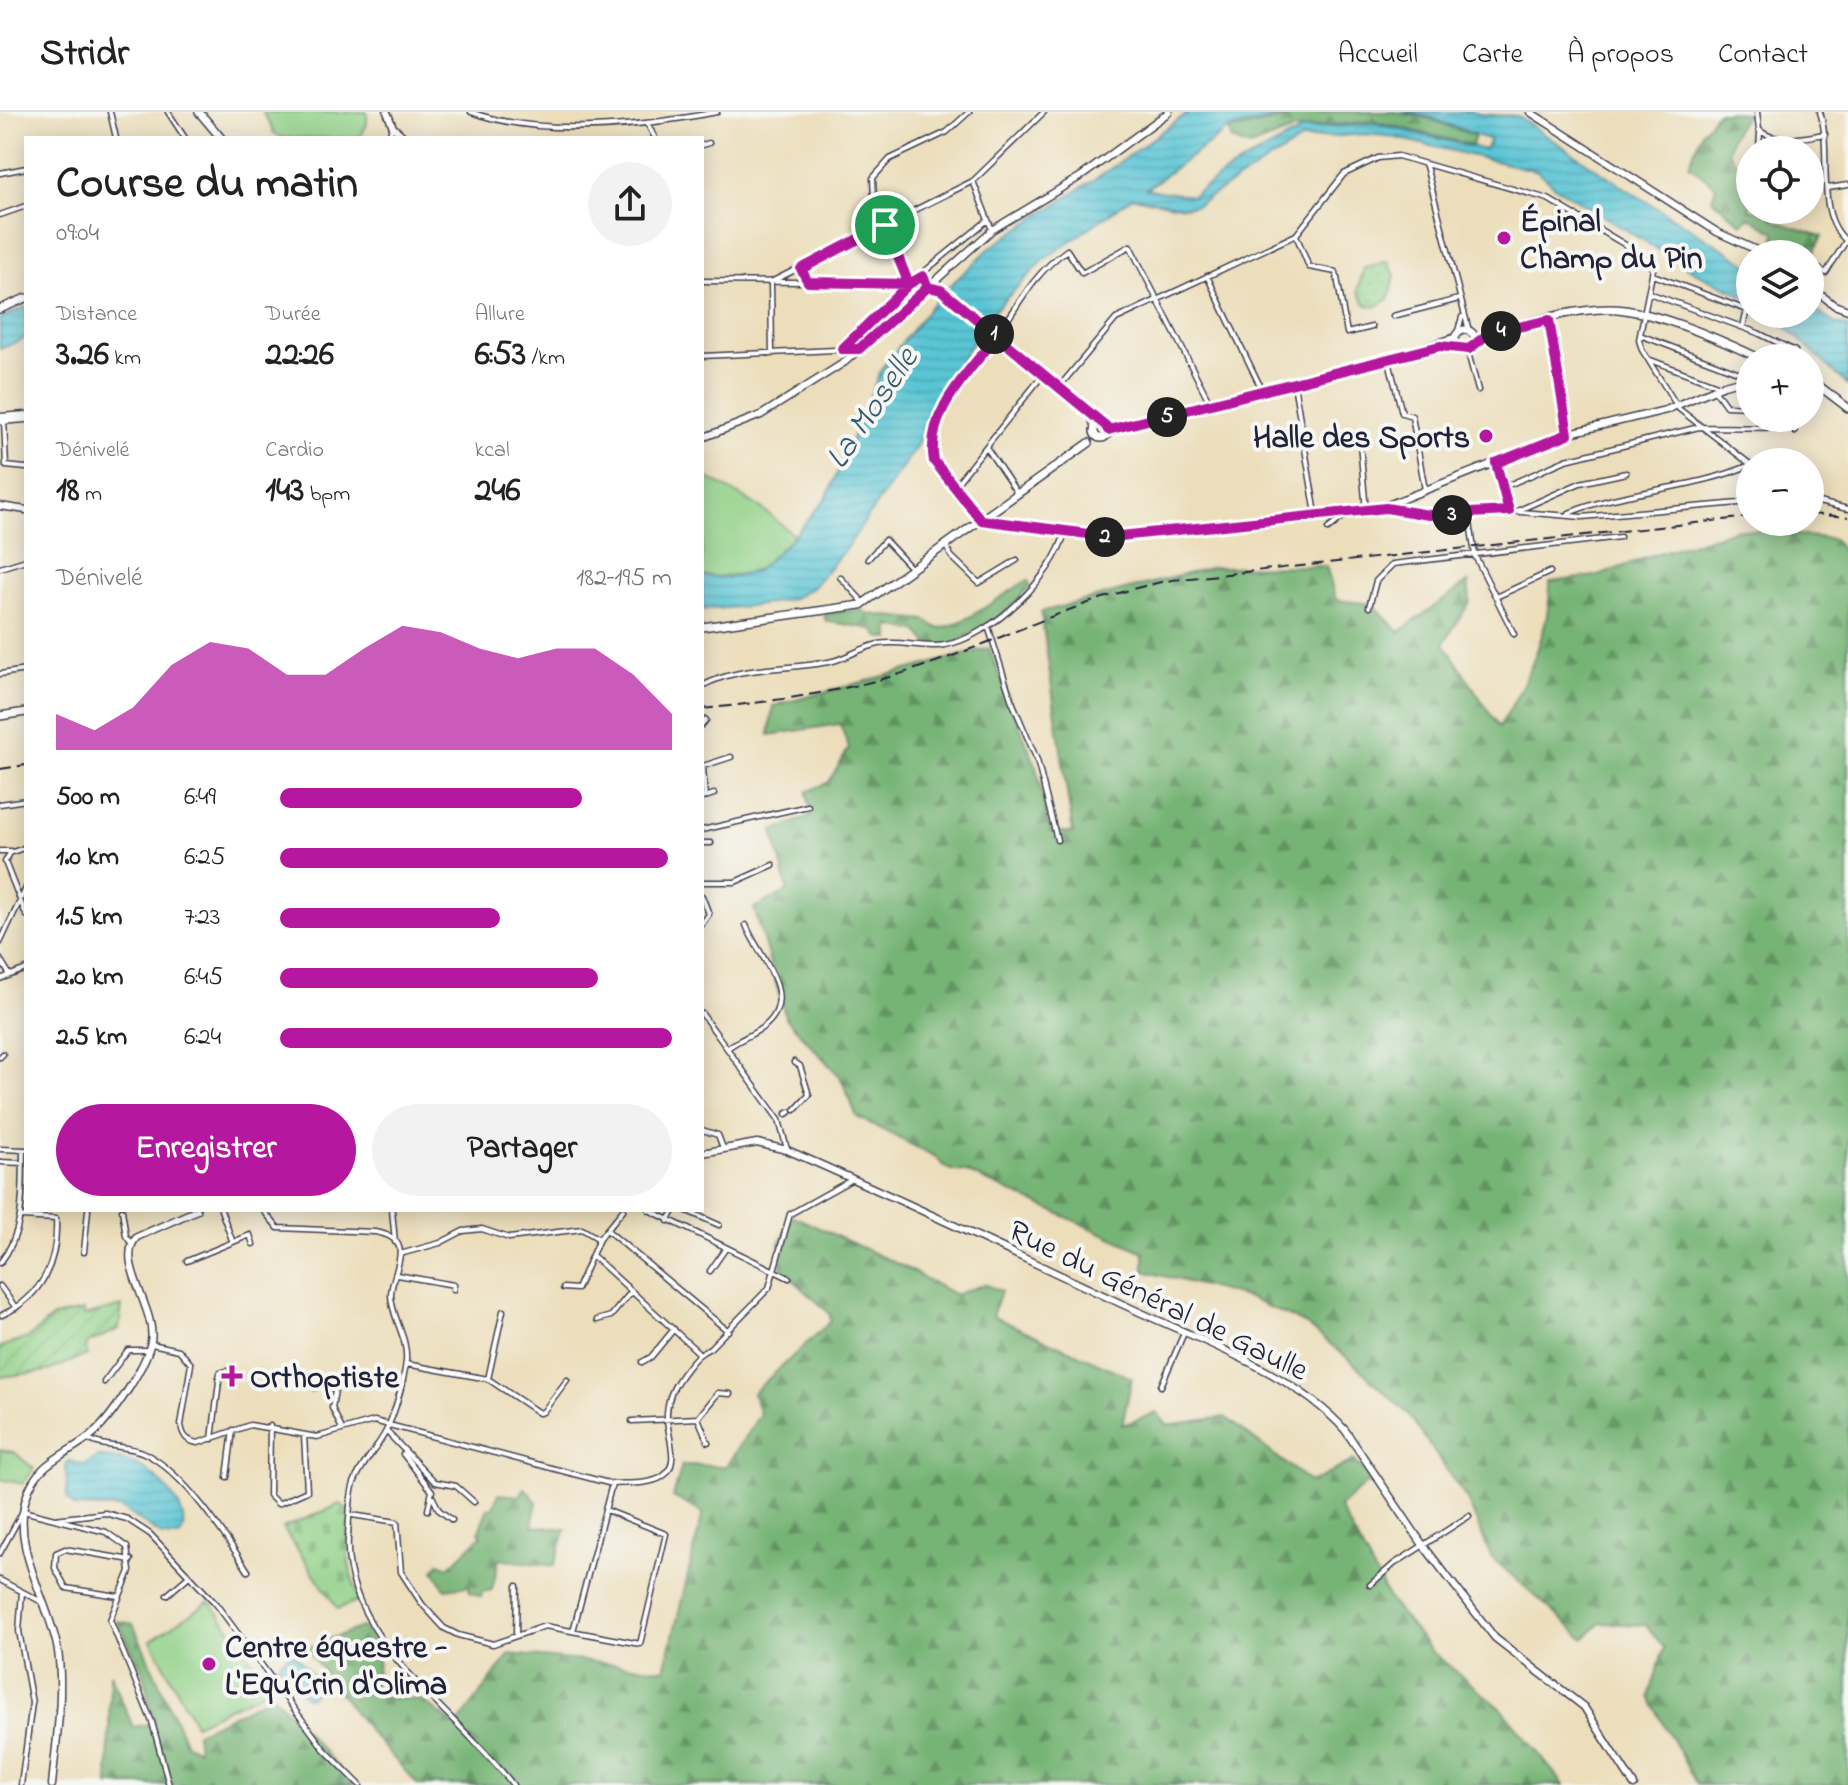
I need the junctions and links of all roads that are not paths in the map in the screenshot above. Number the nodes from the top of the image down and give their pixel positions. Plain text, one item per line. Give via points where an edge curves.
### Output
1 (110, 112) edge
2 (168, 112) edge
3 (199, 112) edge
4 (387, 112) edge
5 (471, 112) edge
6 (717, 112) edge
7 (969, 112) edge
8 (1044, 112) edge
9 (1169, 112) edge
10 (1530, 112) edge
11 (1757, 112) edge
12 (1820, 112) edge
13 (647, 123) junction
14 (393, 127) junction
15 (1760, 132) junction
16 (1825, 134) junction
17 (116, 136) edge
18 (184, 136) edge
19 (219, 136) edge
20 (388, 136) edge
21 (403, 136) edge
22 (654, 136) edge
23 (1760, 136) edge
24 (1774, 136) edge
25 (1809, 136) edge
26 (709, 143) dead end
27 (704, 144) edge
28 (1426, 163) junction
29 (24, 168) edge
30 (0, 173) edge
31 (973, 181) junction
32 (1848, 185) edge
33 (1828, 188) junction
34 (24, 207) edge
35 (0, 215) edge
36 (988, 220) junction
37 (885, 225) junction
38 (992, 230) junction
39 (1296, 235) junction
40 (1736, 241) edge
41 (1847, 242) edge
42 (801, 269) junction
43 (1824, 272) edge
44 (1653, 275) junction
45 (923, 276) junction
46 (1207, 276) junction
47 (704, 281) edge
48 (771, 282) junction
49 (808, 282) junction
50 (909, 284) junction
51 (928, 287) junction
52 (1649, 293) junction
53 (916, 297) junction
54 (1824, 297) edge
55 (24, 299) edge
56 (1459, 299) junction
57 (1158, 300) junction
58 (1736, 306) edge
59 (0, 309) edge
60 (1848, 310) edge
61 (1463, 315) junction
62 (1644, 315) junction
63 (1393, 316) dead end
64 (1549, 320) junction
65 (1736, 324) edge
66 (1372, 327) dead end
67 (1745, 328) edge
68 (857, 334) junction
69 (1640, 335) junction
70 (996, 336) junction
71 (1456, 336) junction
72 (1472, 336) junction
73 (1781, 344) edge
74 (1440, 346) junction
75 (861, 348) junction
76 (1463, 348) junction
77 (842, 349) junction
78 (1736, 349) edge
79 (772, 354) junction
80 (704, 356) edge
81 (1647, 359) junction
82 (1388, 360) junction
83 (1736, 371) edge
84 (1043, 375) junction
85 (1736, 382) edge
86 (1294, 384) junction
87 (1059, 387) junction
88 (1717, 387) junction
89 (1478, 390) dead end
90 (1824, 390) edge
91 (1263, 392) junction
92 (1211, 405) junction
93 (1677, 406) junction
94 (1736, 406) edge
95 (1848, 408) edge
96 (24, 417) edge
97 (2, 419) edge
98 (1699, 427) junction
99 (1736, 427) edge
100 (1100, 430) junction
101 (1568, 434) junction
102 (706, 437) edge
103 (1360, 444) dead end
104 (986, 447) junction
105 (1736, 454) edge
106 (1496, 463) junction
107 (24, 468) edge
108 (1736, 468) edge
109 (1626, 473) dead end
110 (954, 487) junction
111 (1504, 487) junction
112 (1426, 492) junction
113 (1017, 493) junction
114 (1736, 503) edge
115 (1824, 505) edge
116 (0, 506) edge
117 (1386, 508) junction
118 (1848, 509) edge
119 (24, 510) edge
120 (1366, 511) junction
121 (1509, 511) junction
122 (1348, 512) junction
123 (1515, 512) junction
124 (1316, 514) junction
125 (1567, 514) junction
126 (1469, 515) junction
127 (981, 520) junction
128 (1328, 529) dead end
129 (1065, 532) junction
130 (1620, 537) dead end
131 (946, 546) junction
132 (1475, 556) junction
133 (868, 559) dead end
134 (1017, 560) dead end
135 (24, 561) edge
136 (0, 568) edge
137 (912, 569) junction
138 (1550, 572) dead end
139 (840, 577) dead end
140 (1496, 597) junction
141 (864, 603) junction
142 (1369, 607) dead end
143 (988, 626) junction
144 (704, 627) edge
145 (1514, 634) dead end
146 (24, 670) edge
147 (0, 674) edge
148 (704, 685) edge
149 (24, 712) edge
150 (0, 716) edge
151 (731, 757) dead end
152 (704, 766) edge
153 (714, 794) dead end
154 (704, 798) edge
155 (24, 802) edge
156 (0, 804) edge
157 (808, 806) dead end
158 (704, 830) edge
159 (1057, 840) dead end
160 (704, 843) edge
161 (711, 843) dead end
162 (24, 847) edge
163 (0, 851) edge
164 (13, 852) junction
165 (773, 865) dead end
166 (704, 882) edge
167 (24, 894) edge
168 (704, 901) edge
169 (21, 902) junction
170 (24, 910) edge
171 (704, 921) edge
172 (746, 925) dead end
173 (0, 943) edge
174 (0, 959) edge
175 (24, 970) edge
176 (10, 975) junction
177 (0, 979) edge
178 (704, 1017) edge
179 (728, 1048) junction
180 (794, 1062) dead end
181 (786, 1114) junction
182 (704, 1131) edge
183 (723, 1148) junction
184 (0, 1149) edge
185 (24, 1150) edge
186 (787, 1150) junction
187 (704, 1153) edge
188 (0, 1162) edge
189 (23, 1163) junction
190 (853, 1178) junction
191 (88, 1212) edge
192 (122, 1212) edge
193 (193, 1212) edge
194 (222, 1212) edge
195 (265, 1212) edge
196 (392, 1212) edge
197 (622, 1212) edge
198 (652, 1212) edge
199 (674, 1212) edge
200 (690, 1212) edge
201 (21, 1217) junction
202 (668, 1221) junction
203 (719, 1225) dead end
204 (608, 1231) junction
205 (599, 1239) junction
206 (232, 1240) junction
207 (395, 1242) junction
208 (132, 1244) junction
209 (253, 1244) dead end
210 (726, 1248) junction
211 (84, 1252) dead end
212 (400, 1254) junction
213 (592, 1255) junction
214 (187, 1261) dead end
215 (0, 1263) edge
216 (710, 1271) dead end
217 (775, 1271) junction
218 (397, 1275) junction
219 (789, 1278) dead end
220 (0, 1286) edge
221 (563, 1288) dead end
222 (453, 1290) dead end
223 (631, 1292) junction
224 (16, 1308) junction
225 (503, 1311) dead end
226 (2, 1315) dead end
227 (597, 1320) dead end
228 (674, 1329) junction
229 (728, 1331) junction
230 (1184, 1333) junction
231 (150, 1347) junction
232 (699, 1353) junction
233 (642, 1362) dead end
234 (406, 1364) junction
235 (219, 1378) dead end
236 (488, 1379) junction
237 (567, 1380) dead end
238 (104, 1382) dead end
239 (1161, 1386) dead end
240 (315, 1388) dead end
241 (730, 1394) dead end
242 (698, 1418) junction
243 (632, 1421) dead end
244 (666, 1421) junction
245 (388, 1425) junction
246 (270, 1426) junction
247 (342, 1429) junction
248 (233, 1430) junction
249 (386, 1431) junction
250 (304, 1435) junction
251 (87, 1438) junction
252 (212, 1439) junction
253 (708, 1442) dead end
254 (400, 1448) junction
255 (227, 1477) dead end
256 (612, 1484) junction
257 (433, 1498) junction
258 (474, 1502) dead end
259 (428, 1510) dead end
260 (606, 1510) junction
261 (23, 1511) junction
262 (352, 1515) junction
263 (1469, 1516) dead end
264 (55, 1519) junction
265 (452, 1520) dead end
266 (1423, 1545) junction
267 (0, 1553) edge
268 (131, 1560) junction
269 (248, 1571) dead end
270 (188, 1577) junction
271 (0, 1580) edge
272 (1370, 1585) dead end
273 (517, 1586) dead end
274 (40, 1590) junction
275 (25, 1593) junction
276 (167, 1595) dead end
277 (118, 1596) junction
278 (44, 1602) junction
279 (573, 1631) junction
280 (516, 1635) junction
281 (21, 1785) edge
282 (52, 1785) edge
283 (169, 1785) edge
284 (360, 1785) edge
285 (513, 1785) edge
286 (1634, 1785) edge

1 - 17 street
2 - 18 street
3 - 19 main road
4 - 14 street
5 - 13 street via 526,124
6 - 13 street
7 - 37 street via 947,132 880,168 871,190
8 - 31 street
9 - 38 street via 1083,175
10 - 40 street
11 - 15 street
12 - 16 street
13 - 22 street
14 - 20 street
14 - 21 street
15 - 23 street
15 - 24 street
16 - 25 street
16 - 33 street
26 - 27 street
28 - 39 street via 1386,156 1352,169 1332,185
28 - 44 street via 1548,199 1639,253
28 - 56 street
29 - 30 street
31 - 36 street
31 - 37 street
32 - 33 street
33 - 41 street via 1831,221
34 - 35 street
36 - 38 street
36 - 45 street
37 - 42 street
37 - 50 street
38 - 51 street
39 - 46 street
39 - 66 street via 1309,267 1336,272 1347,333
41 - 43 street
42 - 48 street
42 - 49 street
44 - 52 street
44 - 58 street
45 - 50 street
45 - 51 street
46 - 57 street
46 - 91 street
47 - 48 street
48 - 49 street
48 - 79 street
49 - 50 street
50 - 51 street
50 - 53 street
50 - 68 street
51 - 53 street
51 - 70 street via 941,290
52 - 62 street
52 - 65 street
53 - 75 street
54 - 60 street
55 - 59 main road
56 - 61 street
56 - 63 street
57 - 70 street via 1130,246 1082,273 1067,250 1030,283
57 - 87 street via 1112,322
57 - 92 street
61 - 71 street
61 - 72 street
62 - 64 main road via 1609,309
62 - 69 street
62 - 78 main road
64 - 72 main road
64 - 101 street
67 - 73 street
68 - 75 street
68 - 77 street
69 - 81 street
69 - 83 street
70 - 84 street
70 - 110 street via 965,373 939,417 932,458
71 - 72 main road
71 - 74 main road
71 - 76 main road
72 - 76 main road
74 - 76 main road
74 - 82 main road
75 - 77 street
75 - 102 street via 761,415
76 - 89 street
77 - 79 street
79 - 80 street
81 - 88 street
81 - 93 street
82 - 86 main road
82 - 112 street via 1402,413 1412,416
84 - 87 street
84 - 104 street
85 - 88 street
86 - 91 main road
86 - 124 street
87 - 100 street
88 - 93 street
88 - 94 street via 1726,406
90 - 95 main road
91 - 92 main road
92 - 100 main road
93 - 98 street
93 - 101 street
96 - 97 street
97 - 107 street via 6,466
98 - 99 street
98 - 105 street
98 - 111 street via 1566,460
100 - 113 main road
101 - 106 street
103 - 120 street
104 - 110 street
104 - 113 street
106 - 111 street
106 - 112 street
108 - 125 street
109 - 123 street via 1570,487
110 - 127 street
111 - 121 street
112 - 117 street
113 - 127 main road
114 - 125 street via 1618,515
115 - 118 street
116 - 119 street
117 - 120 street
117 - 126 street
120 - 122 street
121 - 123 street
121 - 126 street
122 - 124 street
122 - 128 street
123 - 125 street
124 - 129 street via 1158,535
126 - 132 street
127 - 129 street
127 - 131 main road
129 - 143 street via 1024,597
130 - 132 street
131 - 134 street via 979,583
131 - 137 main road
132 - 140 street
132 - 142 street via 1393,564 1376,581
133 - 137 street via 885,540
135 - 136 street
137 - 141 main road
138 - 140 street
139 - 141 street
140 - 145 street
141 - 144 main road
143 - 148 street via 947,645 878,644 834,661 752,670
143 - 159 street via 1037,760
146 - 147 street
149 - 150 main road
151 - 152 street
153 - 154 street
155 - 156 street
157 - 158 street
160 - 161 street
162 - 164 street
163 - 164 street
164 - 169 street via 5,862
165 - 166 street via 735,882
167 - 169 street
168 - 171 street via 709,914
169 - 170 street
169 - 173 street
172 - 179 street via 780,993 770,1022
174 - 176 street
175 - 176 street
176 - 177 street
178 - 179 street
179 - 181 street
180 - 181 street via 809,1095
181 - 186 street
182 - 183 street via 718,1135
183 - 186 street, Rue du Général de Gaulle via 757,1143
183 - 187 street, Rue du Général de Gaulle
184 - 185 street
185 - 189 street
186 - 190 street, Rue du Général de Gaulle
188 - 189 street
189 - 201 street
190 - 217 street via 790,1214
190 - 230 street, Rue du Général de Gaulle
191 - 211 street
192 - 208 street
193 - 208 street
194 - 206 street
195 - 207 street via 278,1228 375,1232
196 - 207 street
197 - 204 street
198 - 202 street
199 - 202 street
200 - 203 street
201 - 215 street via 12,1248
201 - 224 street via 56,1219 55,1252 41,1284
202 - 210 street
204 - 205 street
204 - 229 street
205 - 212 street via 582,1229 509,1238 482,1229
205 - 213 street
206 - 209 street via 250,1235
206 - 214 street
207 - 212 street
208 - 231 street via 131,1263 149,1317
210 - 216 street
210 - 217 street
212 - 218 street
213 - 221 street via 577,1289
213 - 223 street
217 - 219 street
217 - 229 street via 769,1288
218 - 222 street via 454,1285
218 - 234 street via 391,1297
220 - 224 street
223 - 227 street via 611,1316
223 - 228 street
224 - 226 street
225 - 236 street
228 - 232 street
228 - 233 street
229 - 232 street
230 - 239 street
230 - 266 street, Rue du Général de Gaulle via 1266,1373 1330,1414
231 - 238 street via 128,1350
231 - 251 street via 112,1412
231 - 252 street via 186,1354 191,1375 183,1434 198,1443
232 - 244 street via 670,1394
234 - 236 street
234 - 245 street
235 - 252 street
236 - 237 street via 539,1413
240 - 247 street via 315,1379 335,1390 332,1408
241 - 242 street via 718,1393
242 - 244 street
242 - 253 street
243 - 244 street
244 - 256 street via 670,1468 646,1482
245 - 247 street via 374,1421
245 - 249 street
245 - 256 street
246 - 248 street
246 - 250 street
246 - 250 street via 269,1495 278,1504 307,1491
247 - 250 street via 317,1437
248 - 252 street
248 - 255 street
249 - 254 street
249 - 262 street via 353,1485
251 - 261 street via 40,1469
251 - 269 street via 151,1456 206,1512
254 - 257 street
254 - 258 street via 435,1482 456,1486
256 - 260 street
257 - 259 street
257 - 265 street
260 - 279 street
260 - 279 street via 666,1534 640,1644
261 - 264 street
261 - 267 street
261 - 274 street via 23,1534
262 - 280 street via 397,1522 401,1572 444,1628 493,1644
262 - 285 street via 350,1568 386,1648
263 - 266 street
264 - 268 street via 116,1537
264 - 270 street via 92,1513 127,1519 150,1534
266 - 272 street
266 - 286 street, Rue du Général de Gaulle via 1495,1638 1584,1707
268 - 277 street
268 - 277 street via 65,1549 56,1553 55,1568 66,1588
270 - 276 street
270 - 284 street via 216,1604 324,1749
271 - 275 street
273 - 280 street
274 - 275 street
274 - 278 street
275 - 278 street
275 - 281 street via 19,1631 32,1703
277 - 283 street via 110,1620 152,1722
278 - 282 street via 59,1663
279 - 280 street via 545,1626

